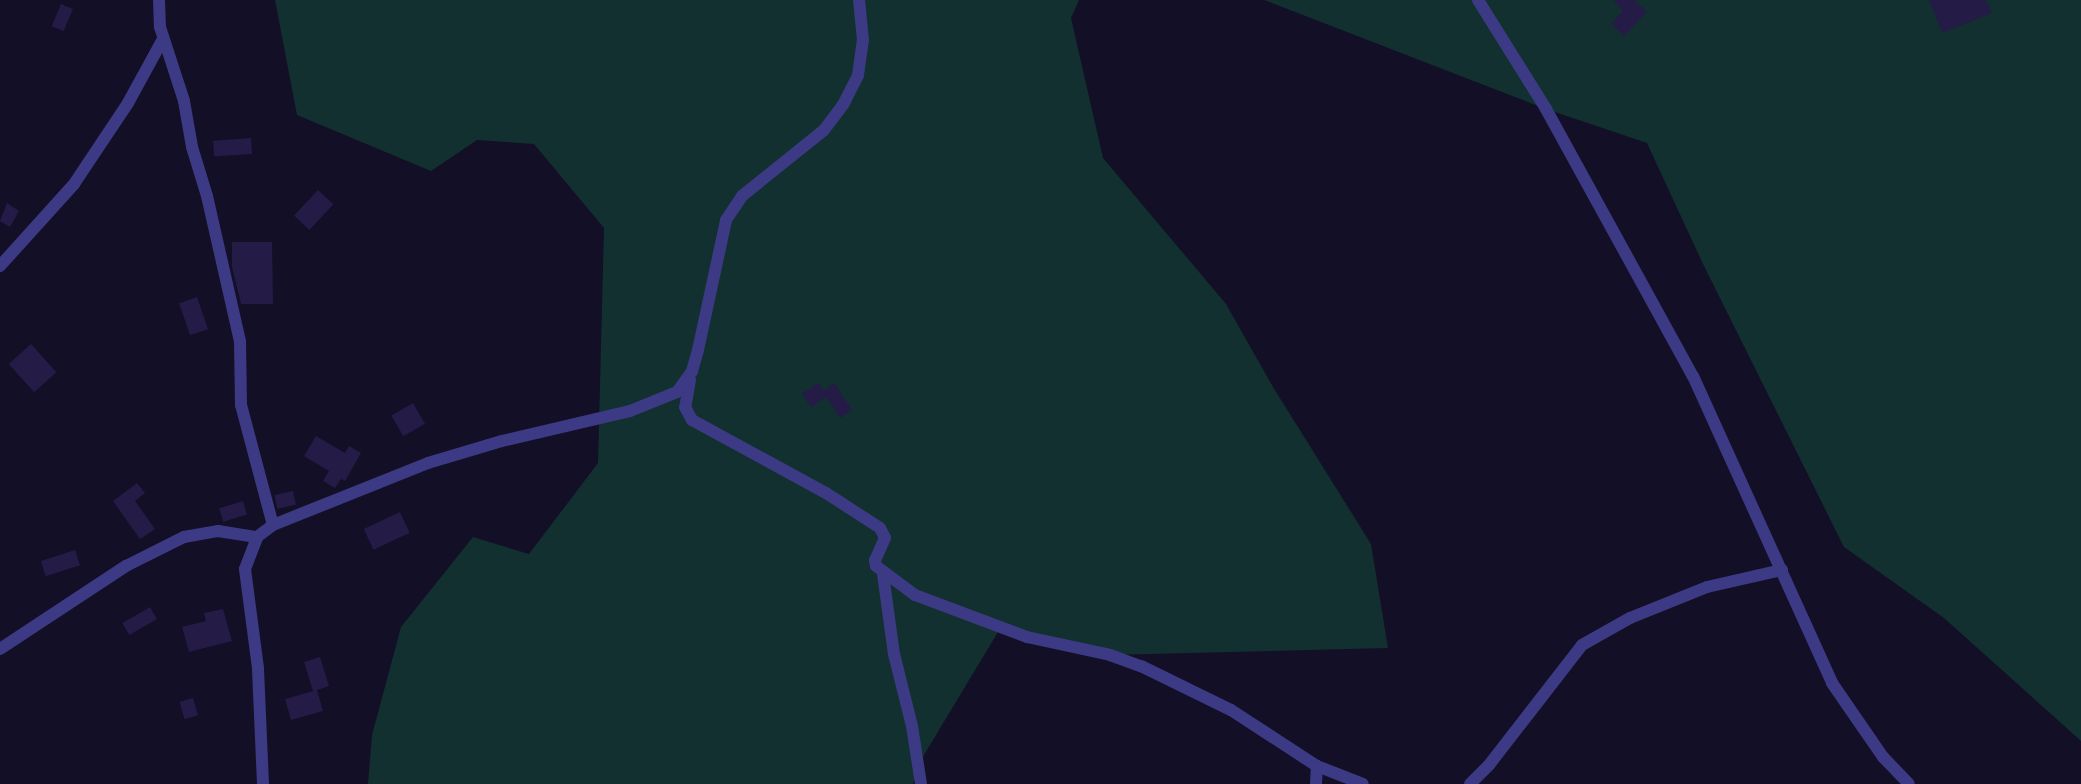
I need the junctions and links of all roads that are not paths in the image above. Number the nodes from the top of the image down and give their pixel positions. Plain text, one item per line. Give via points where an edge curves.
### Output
1 (159, 0) edge
2 (859, 0) edge
3 (1478, 0) edge
4 (163, 39) junction
5 (0, 266) edge
6 (692, 371) junction
7 (273, 525) junction
8 (257, 537) junction
9 (1782, 570) junction
10 (883, 574) junction
11 (0, 649) edge
12 (1317, 766) junction
13 (1904, 782) edge
14 (263, 784) edge
15 (921, 784) edge
16 (1316, 784) edge
17 (1363, 784) edge
18 (1470, 784) edge

1 - 4 street
2 - 6 street via 863,40 858,75 844,103 824,130 742,196 726,220
3 - 9 street via 1546,109 1670,332
4 - 5 street via 128,103 74,184
4 - 7 street via 184,101 211,212 240,341 245,424
6 - 7 street via 677,392 658,402 428,463
6 - 10 street via 685,407 692,420 880,528 885,538 874,560
7 - 8 street
8 - 11 street via 218,531 184,537 127,566
8 - 14 street via 245,569 258,668
9 - 13 street via 1832,683
9 - 18 street via 1695,592 1630,618 1581,645
10 - 12 street via 915,595 1027,637 1141,666 1231,710
10 - 15 street
12 - 16 street
12 - 17 street

